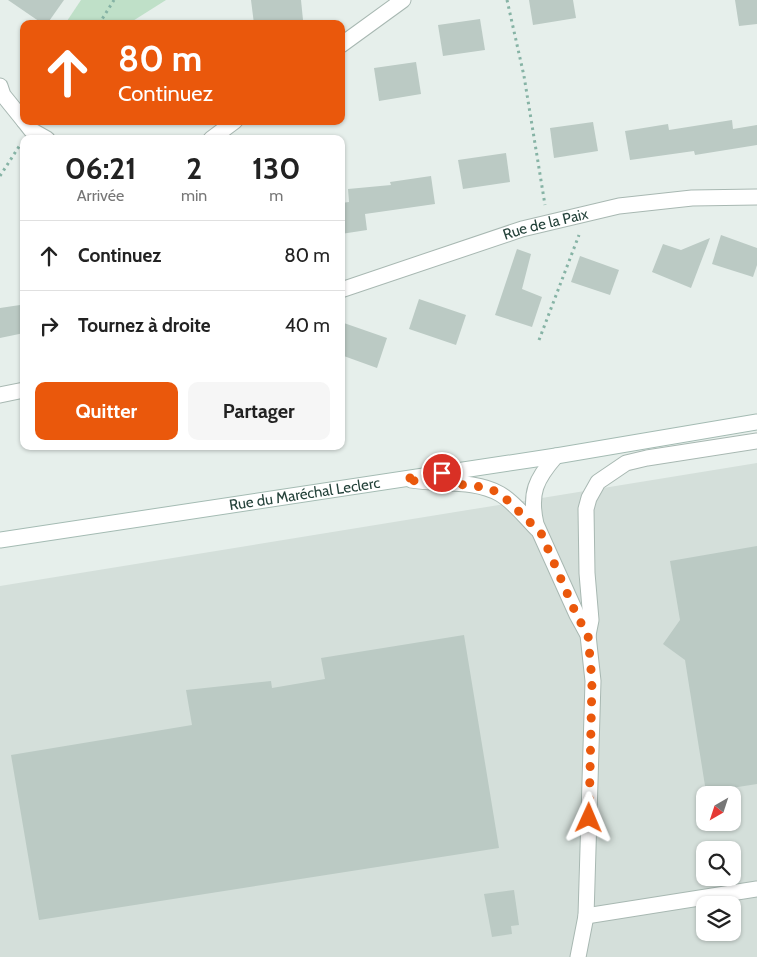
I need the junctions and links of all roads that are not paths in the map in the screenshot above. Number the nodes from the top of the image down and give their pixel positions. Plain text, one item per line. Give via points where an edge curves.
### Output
1 (403, 0) edge
2 (345, 42) edge
3 (0, 86) edge
4 (20, 116) edge
5 (27, 125) edge
6 (230, 125) edge
7 (40, 135) edge
8 (216, 135) edge
9 (757, 197) edge
10 (345, 289) edge
11 (20, 391) edge
12 (0, 395) edge
13 (757, 422) edge
14 (757, 440) edge
15 (556, 456) junction
16 (404, 479) junction
17 (541, 533) junction
18 (0, 540) edge
19 (588, 635) junction
20 (757, 889) edge
21 (586, 916) junction
22 (578, 957) edge

1 - 2 street
3 - 4 street
5 - 7 street
6 - 8 street
9 - 10 street, Rue de la Paix via 692,198 619,206 522,229
11 - 12 street
13 - 15 street, Rue du Maréchal Leclerc
14 - 19 street via 626,463 598,482 586,509 591,620
15 - 16 street, Rue du Maréchal Leclerc
15 - 17 street via 543,472 534,492 532,509
16 - 17 street via 489,488 502,495
16 - 18 street, Rue du Maréchal Leclerc
17 - 19 street
19 - 21 street via 592,681
20 - 21 street
21 - 22 street

